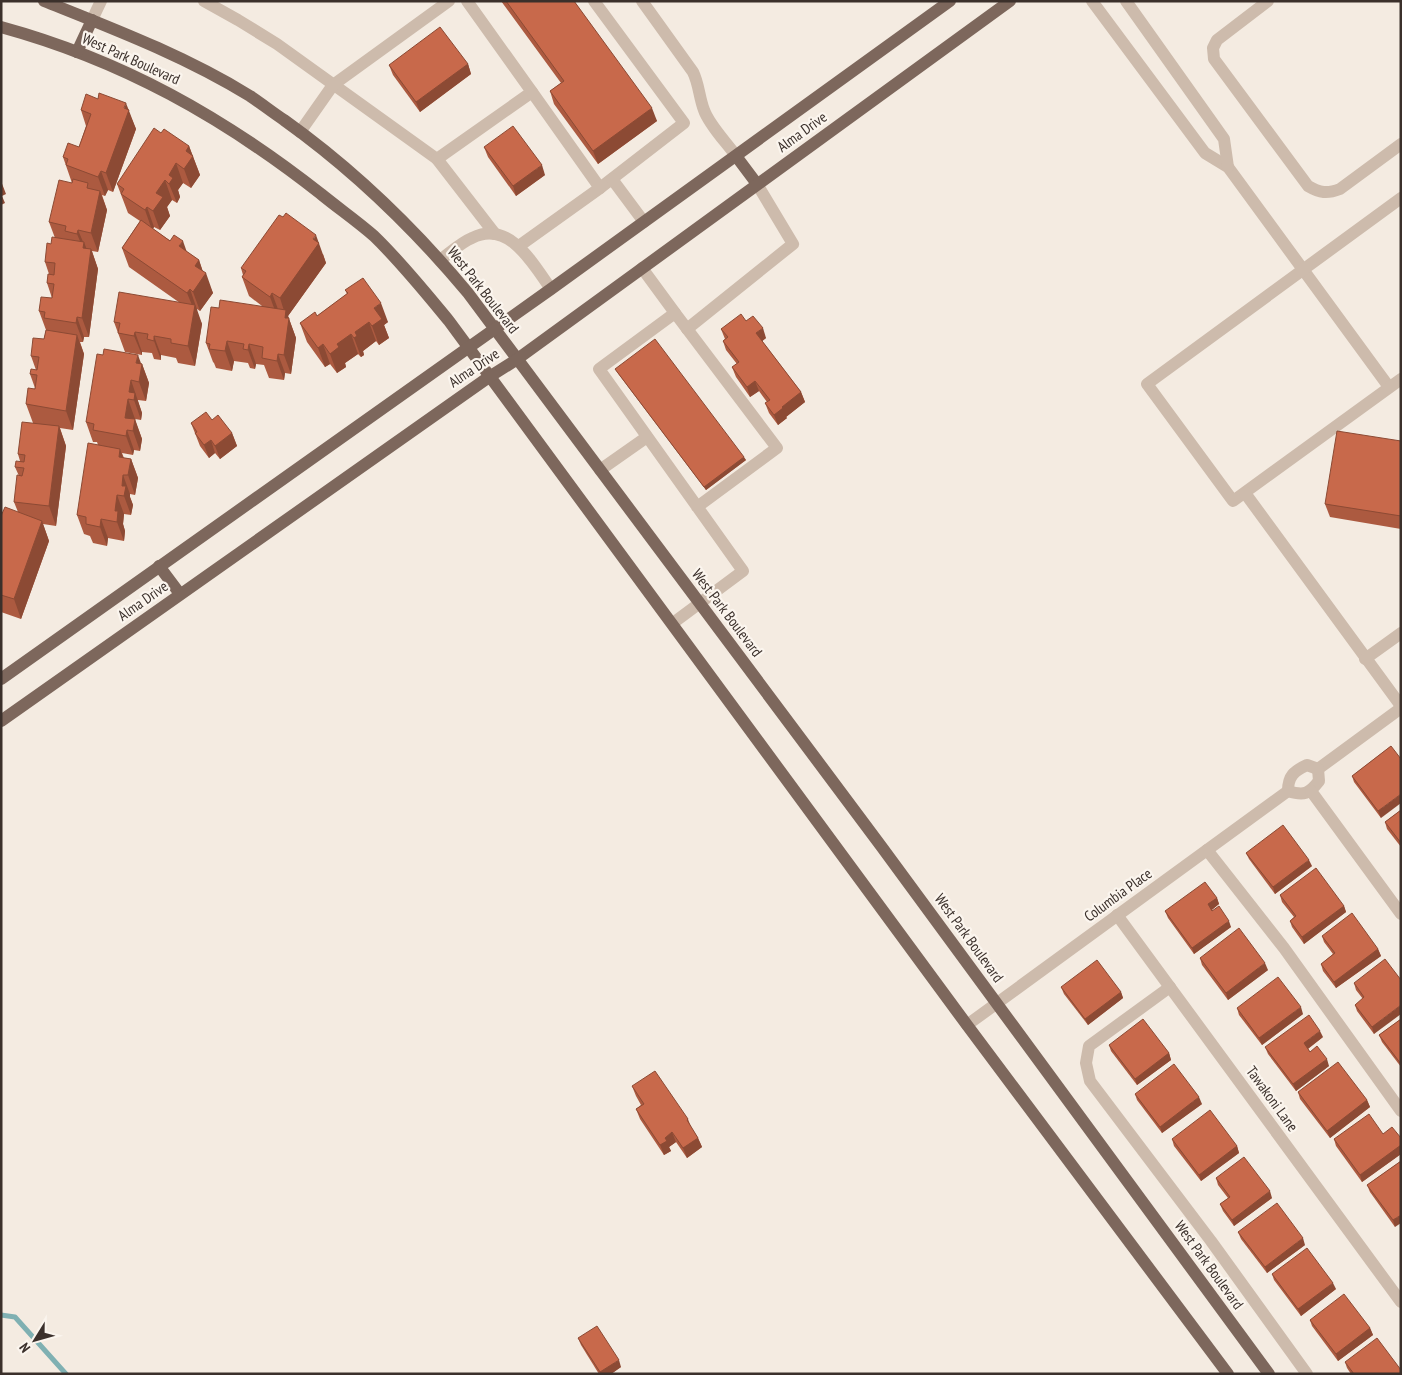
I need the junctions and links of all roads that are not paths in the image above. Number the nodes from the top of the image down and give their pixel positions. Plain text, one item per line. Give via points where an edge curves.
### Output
1 (44, 1) edge
2 (101, 1) edge
3 (204, 1) edge
4 (449, 1) edge
5 (467, 1) edge
6 (594, 1) edge
7 (642, 1) edge
8 (950, 1) edge
9 (1010, 1) edge
10 (1092, 1) edge
11 (1126, 1) edge
12 (1268, 1) edge
13 (92, 20) junction
14 (1, 27) edge
15 (77, 52) junction
16 (333, 85) junction
17 (532, 92) junction
18 (300, 132) junction
19 (1401, 144) edge
20 (736, 156) junction
21 (437, 159) junction
22 (1228, 167) junction
23 (612, 179) junction
24 (757, 184) junction
25 (600, 188) junction
26 (1401, 198) edge
27 (644, 222) junction
28 (495, 234) junction
29 (519, 246) junction
30 (440, 260) junction
31 (642, 268) junction
32 (1303, 270) junction
33 (551, 288) junction
34 (675, 313) junction
35 (494, 328) junction
36 (687, 329) junction
37 (468, 347) junction
38 (516, 360) junction
39 (489, 377) junction
40 (1401, 379) edge
41 (1389, 387) junction
42 (647, 437) junction
43 (600, 470) junction
44 (1244, 493) junction
45 (697, 507) junction
46 (159, 566) junction
47 (180, 594) junction
48 (700, 603) junction
49 (673, 623) junction
50 (1401, 633) edge
51 (1365, 659) junction
52 (1, 679) edge
53 (1400, 711) edge
54 (1, 720) edge
55 (1318, 769) junction
56 (1288, 790) junction
57 (1311, 791) junction
58 (1207, 850) junction
59 (1401, 914) edge
60 (1117, 915) junction
61 (1170, 987) junction
62 (996, 1003) junction
63 (967, 1025) junction
64 (1401, 1111) edge
65 (1401, 1302) edge
66 (1228, 1374) edge
67 (1269, 1374) edge
68 (1307, 1374) edge

1 - 13 main road, West Park Boulevard
2 - 13 street
3 - 16 street via 277,44
4 - 16 street
5 - 17 street
6 - 23 street via 684,123
7 - 20 street via 693,72 708,118
8 - 20 main road, Alma Drive
9 - 24 main road, Alma Drive
10 - 22 street via 1205,153
11 - 22 street via 1224,139
12 - 19 street via 1217,40 1213,48 1214,58 1308,186 1317,191 1335,191
13 - 15 main road
13 - 18 main road, West Park Boulevard via 140,39 250,96
14 - 15 main road, West Park Boulevard
15 - 37 main road, West Park Boulevard via 115,66 190,104 301,178 373,236 408,271
16 - 18 street
16 - 21 street
17 - 21 street
17 - 25 street
18 - 30 main road, West Park Boulevard via 376,194
20 - 24 main road
20 - 27 main road, Alma Drive
21 - 28 street
22 - 32 street
23 - 25 street
23 - 27 street
24 - 31 main road, Alma Drive
24 - 36 street via 793,244
25 - 29 street
26 - 32 street
27 - 33 main road, Alma Drive
28 - 29 street via 509,238
28 - 30 street via 470,238
29 - 33 street
30 - 35 main road, West Park Boulevard
31 - 34 street
31 - 38 main road, Alma Drive
32 - 41 street
32 - 44 street via 1147,384 1233,501
33 - 35 main road, Alma Drive
34 - 36 street
34 - 42 street via 599,369
35 - 37 main road, Alma Drive
35 - 38 main road, West Park Boulevard
36 - 45 street via 777,448
37 - 39 main road, West Park Boulevard
37 - 46 main road, Alma Drive
38 - 39 main road, Alma Drive
38 - 43 main road, West Park Boulevard
39 - 47 main road, Alma Drive
39 - 49 main road, West Park Boulevard
40 - 41 street
41 - 44 street
42 - 43 street
42 - 45 street
43 - 48 main road, West Park Boulevard
44 - 51 street
45 - 48 street via 743,571
46 - 47 main road
46 - 52 main road, Alma Drive
47 - 54 main road, Alma Drive
48 - 49 street
48 - 62 main road, West Park Boulevard
49 - 63 main road, West Park Boulevard
50 - 51 street
51 - 53 street
53 - 55 street
55 - 56 street, Columbia Place via 1307,765 1296,770 1288,780
55 - 57 street via 1319,780
56 - 57 street via 1299,794
56 - 58 street, Columbia Place
57 - 59 street
58 - 60 street, Columbia Place
58 - 64 street via 1284,948
60 - 61 street, Tawakoni Lane
60 - 62 street, Columbia Place
61 - 65 street, Tawakoni Lane
61 - 68 street via 1088,1046 1086,1063 1090,1081
62 - 63 street, Columbia Place
62 - 67 main road, West Park Boulevard
63 - 66 main road, West Park Boulevard

